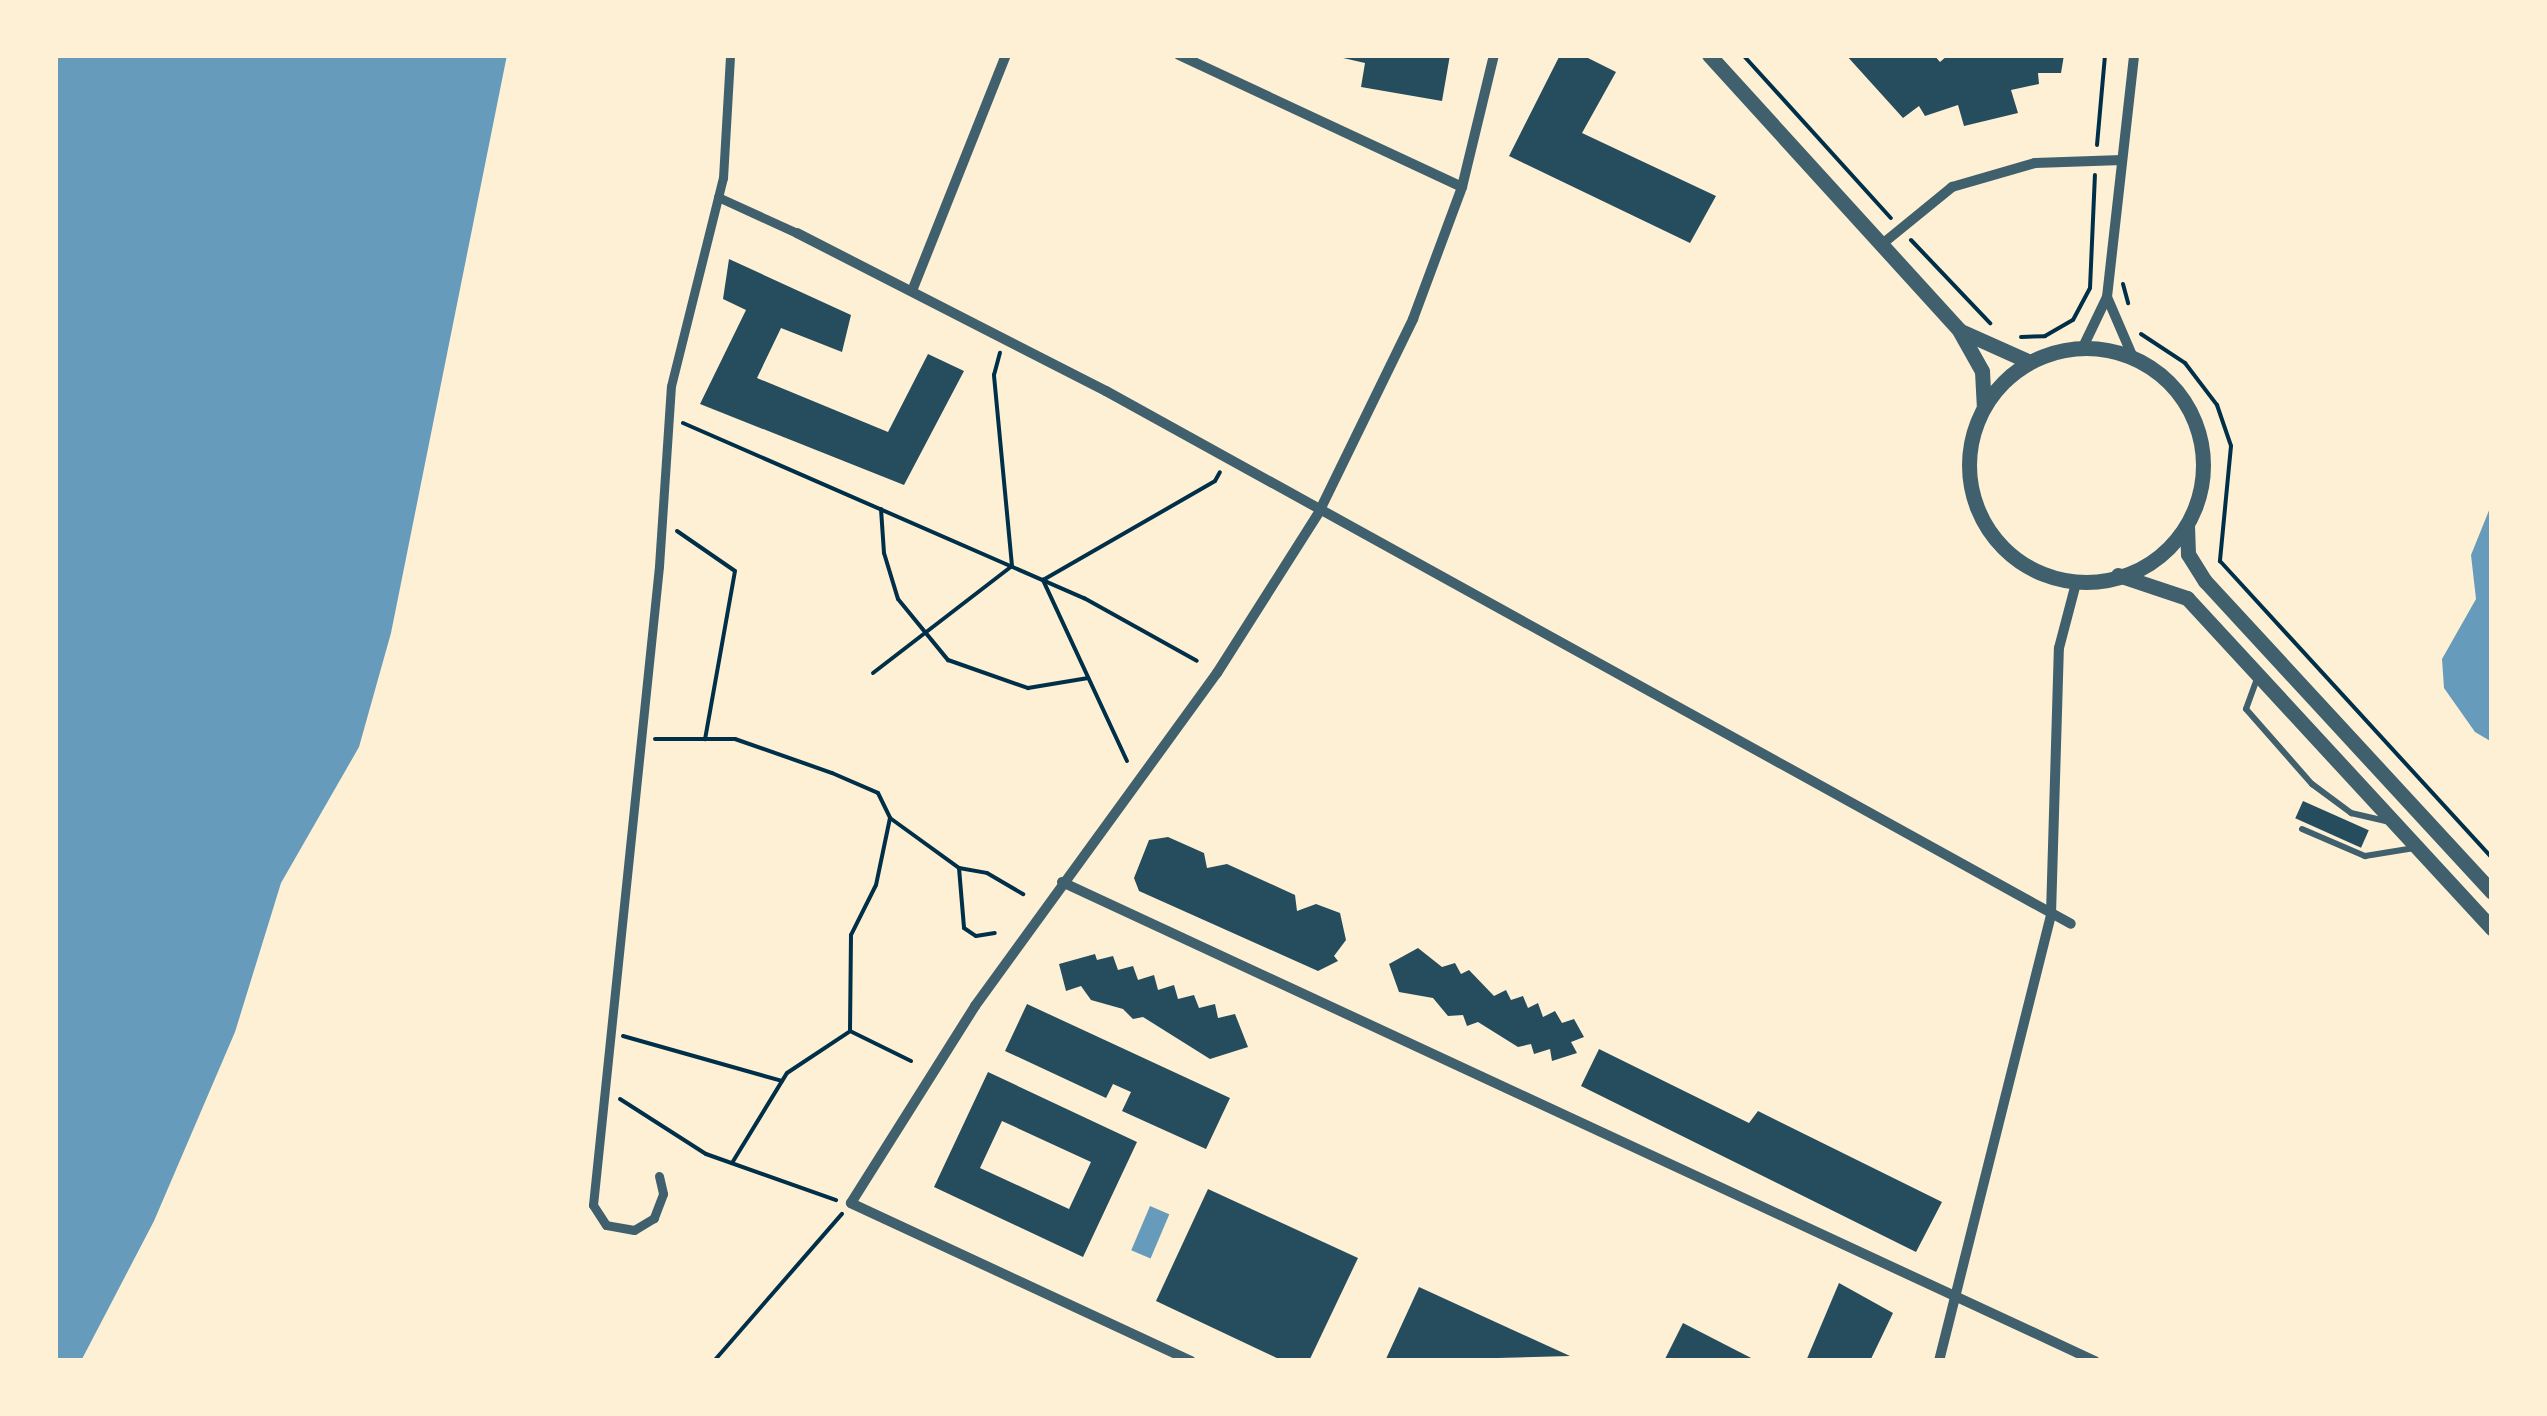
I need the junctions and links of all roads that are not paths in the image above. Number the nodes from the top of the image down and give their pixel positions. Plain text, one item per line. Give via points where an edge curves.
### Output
1 (730, 55) edge
2 (1006, 55) edge
3 (1180, 55) edge
4 (1494, 55) edge
5 (1709, 55) edge
6 (2134, 55) edge
7 (2122, 160) junction
8 (1462, 188) junction
9 (718, 197) junction
10 (797, 234) joint
11 (1881, 245) junction
12 (912, 291) junction
13 (2107, 298) junction
14 (1960, 330) junction
15 (2083, 346) junction
16 (2132, 355) junction
17 (2030, 362) junction
18 (1984, 406) junction
19 (1320, 512) junction
20 (2186, 525) junction
21 (2118, 575) junction
22 (2076, 584) junction
23 (2258, 675) junction
24 (2394, 823) junction
25 (2302, 829) dead end
26 (2417, 848) junction
27 (1062, 882) junction
28 (2492, 892) edge
29 (2051, 914) junction
30 (2070, 924) dead end
31 (2492, 930) edge
32 (659, 1176) dead end
33 (1954, 1293) junction
34 (1191, 1361) edge
35 (1940, 1361) edge
36 (2095, 1361) edge

1 - 9 street
2 - 12 street
3 - 8 street
4 - 8 street
5 - 11 street
6 - 7 street
7 - 11 street via 2034,163 1966,182 1898,226
7 - 13 street
8 - 19 street via 1413,319
9 - 10 street
9 - 32 street via 669,417 592,1206 606,1225 634,1230 654,1218 662,1194
10 - 12 street
11 - 14 street
12 - 19 street
13 - 15 street
13 - 16 street
14 - 17 street
14 - 18 street via 1982,371
15 - 16 street
15 - 17 street
16 - 20 street via 2166,377 2183,398 2204,447 2202,487
17 - 18 street
18 - 22 street via 1969,472 1983,522 2020,564
19 - 27 street via 1217,673
19 - 29 street
20 - 21 street via 2145,564
20 - 28 street via 2188,554 2205,581
21 - 22 street
21 - 23 street via 2187,598
22 - 29 street via 2059,648
23 - 24 street
23 - 24 lane via 2246,709 2312,784 2351,813
24 - 26 street
25 - 26 lane via 2366,856
26 - 31 street
27 - 33 street
27 - 34 street via 851,1203
29 - 30 street
29 - 33 street
33 - 35 street
33 - 36 street

